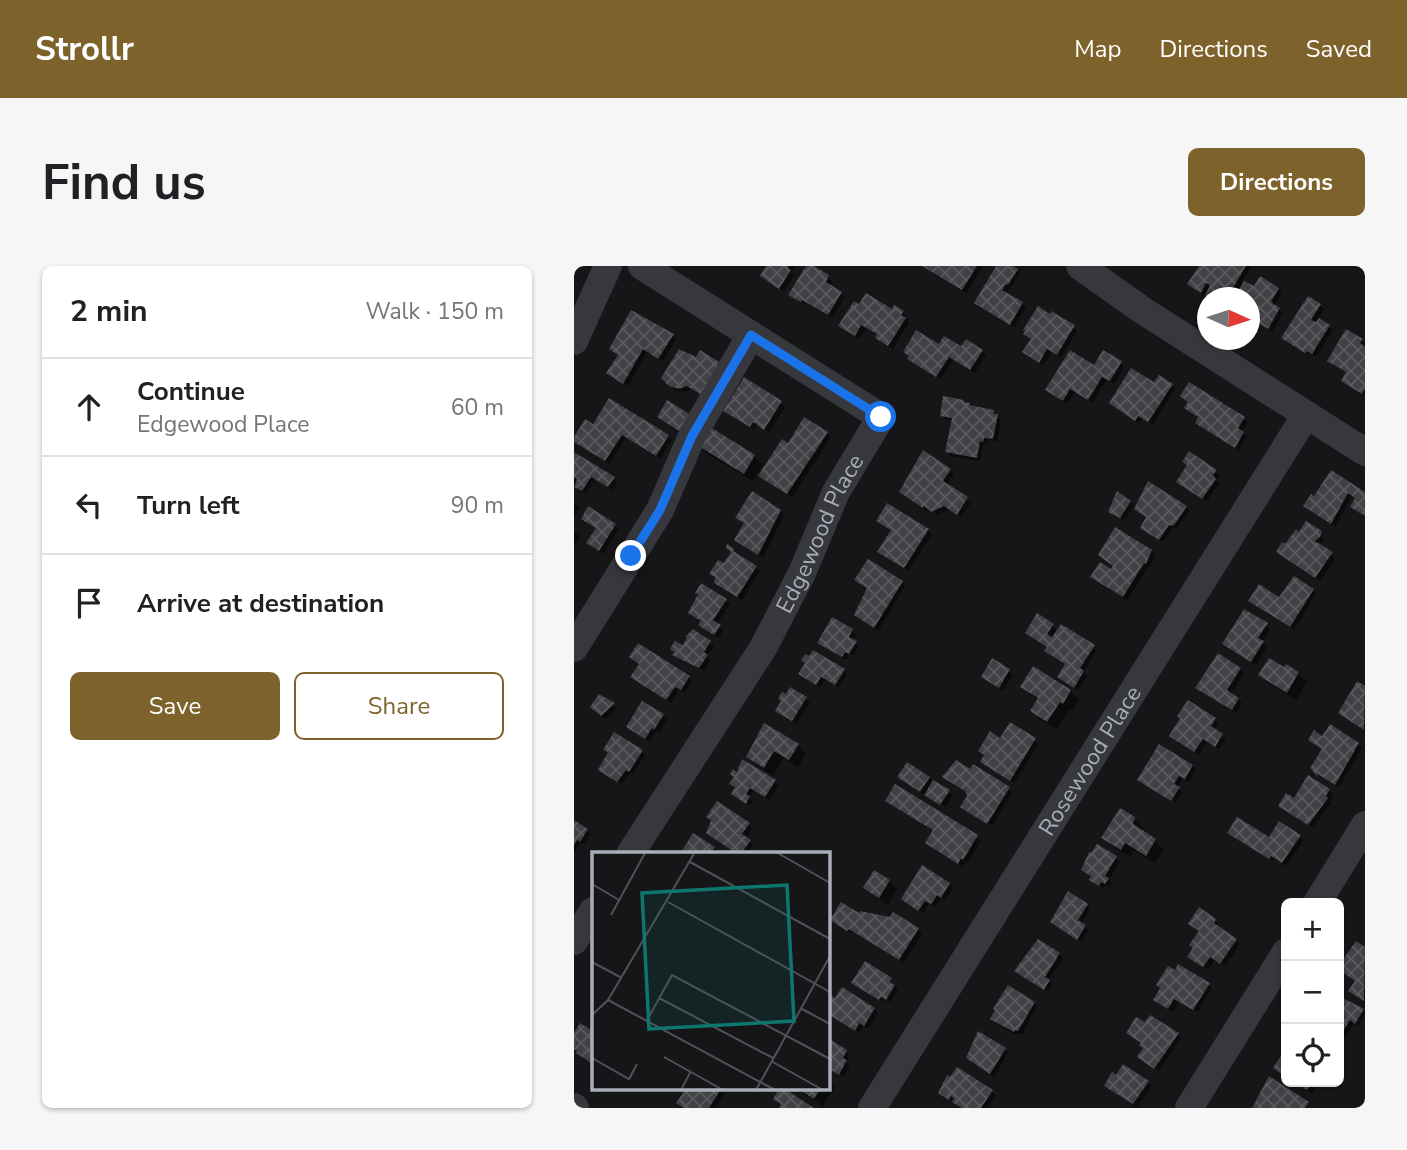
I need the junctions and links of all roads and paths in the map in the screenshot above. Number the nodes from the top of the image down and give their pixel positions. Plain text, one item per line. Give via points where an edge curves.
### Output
1 (608, 266) edge
2 (642, 266) edge
3 (1080, 266) edge
4 (751, 335) junction
5 (574, 341) edge
6 (1306, 415) junction
7 (1365, 452) edge
8 (574, 648) edge
9 (1365, 825) edge
10 (631, 852) edge
11 (1320, 898) edge
12 (592, 913) edge
13 (574, 941) edge
14 (1281, 960) edge
15 (872, 1108) edge
16 (1189, 1108) edge

1 - 5 street
2 - 4 street, Edgewood Place
3 - 6 street
4 - 8 street via 692,436 660,510
4 - 10 street, Edgewood Place via 881,417 836,492 763,649
6 - 7 street
6 - 15 street, Rosewood Place
9 - 11 street
12 - 13 street
14 - 16 street

